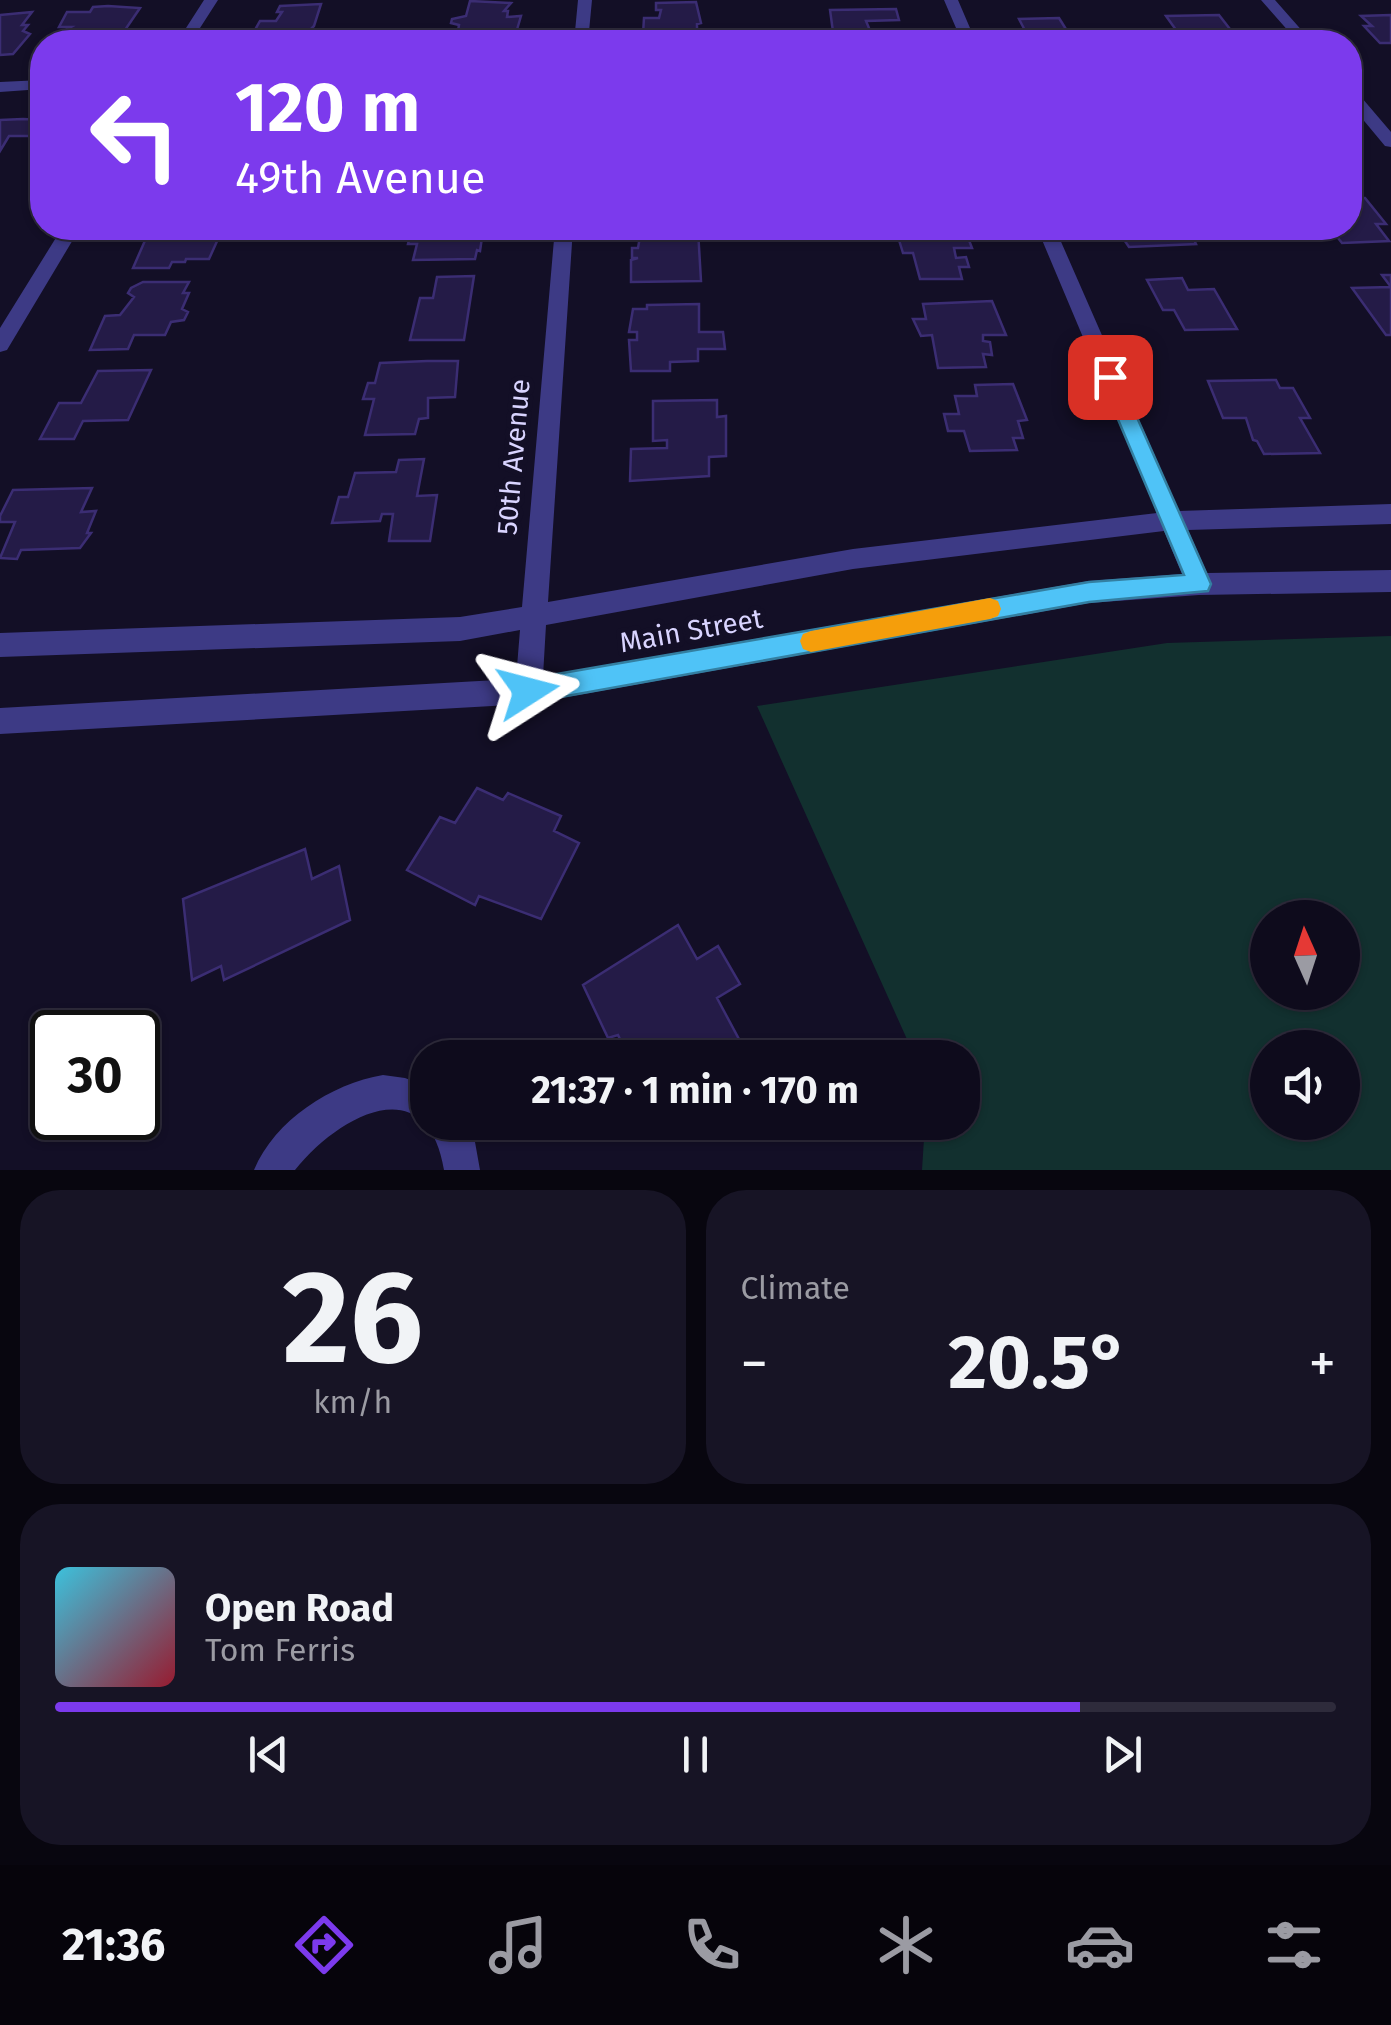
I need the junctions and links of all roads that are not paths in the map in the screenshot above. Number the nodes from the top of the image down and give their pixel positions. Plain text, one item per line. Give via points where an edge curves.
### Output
1 (211, 0) edge
2 (585, 0) edge
3 (951, 0) edge
4 (1268, 0) edge
5 (192, 30) edge
6 (582, 30) edge
7 (963, 30) edge
8 (1295, 30) edge
9 (30, 86) edge
10 (0, 87) edge
11 (1362, 108) edge
12 (1391, 142) edge
13 (64, 240) edge
14 (563, 240) edge
15 (1051, 240) edge
16 (0, 345) edge
17 (1391, 514) edge
18 (1171, 521) junction
19 (1391, 582) edge
20 (1200, 584) junction
21 (531, 618) junction
22 (0, 645) edge
23 (528, 691) junction
24 (0, 720) edge
25 (410, 1094) edge
26 (456, 1140) edge
27 (272, 1170) edge
28 (462, 1170) edge

1 - 5 street
2 - 6 street
3 - 7 street
4 - 8 street
9 - 10 street
11 - 12 street
13 - 16 street
14 - 21 street, 50th Avenue
15 - 18 street
17 - 18 street, Main Street
18 - 20 street
18 - 21 street, Main Street via 886,554
19 - 20 street, Main Street
20 - 23 street, Main Street via 1089,592
21 - 22 street, Main Street via 441,630
21 - 23 street, 50th Avenue
23 - 24 street, Main Street
25 - 27 street via 358,1097 316,1118
26 - 28 street

